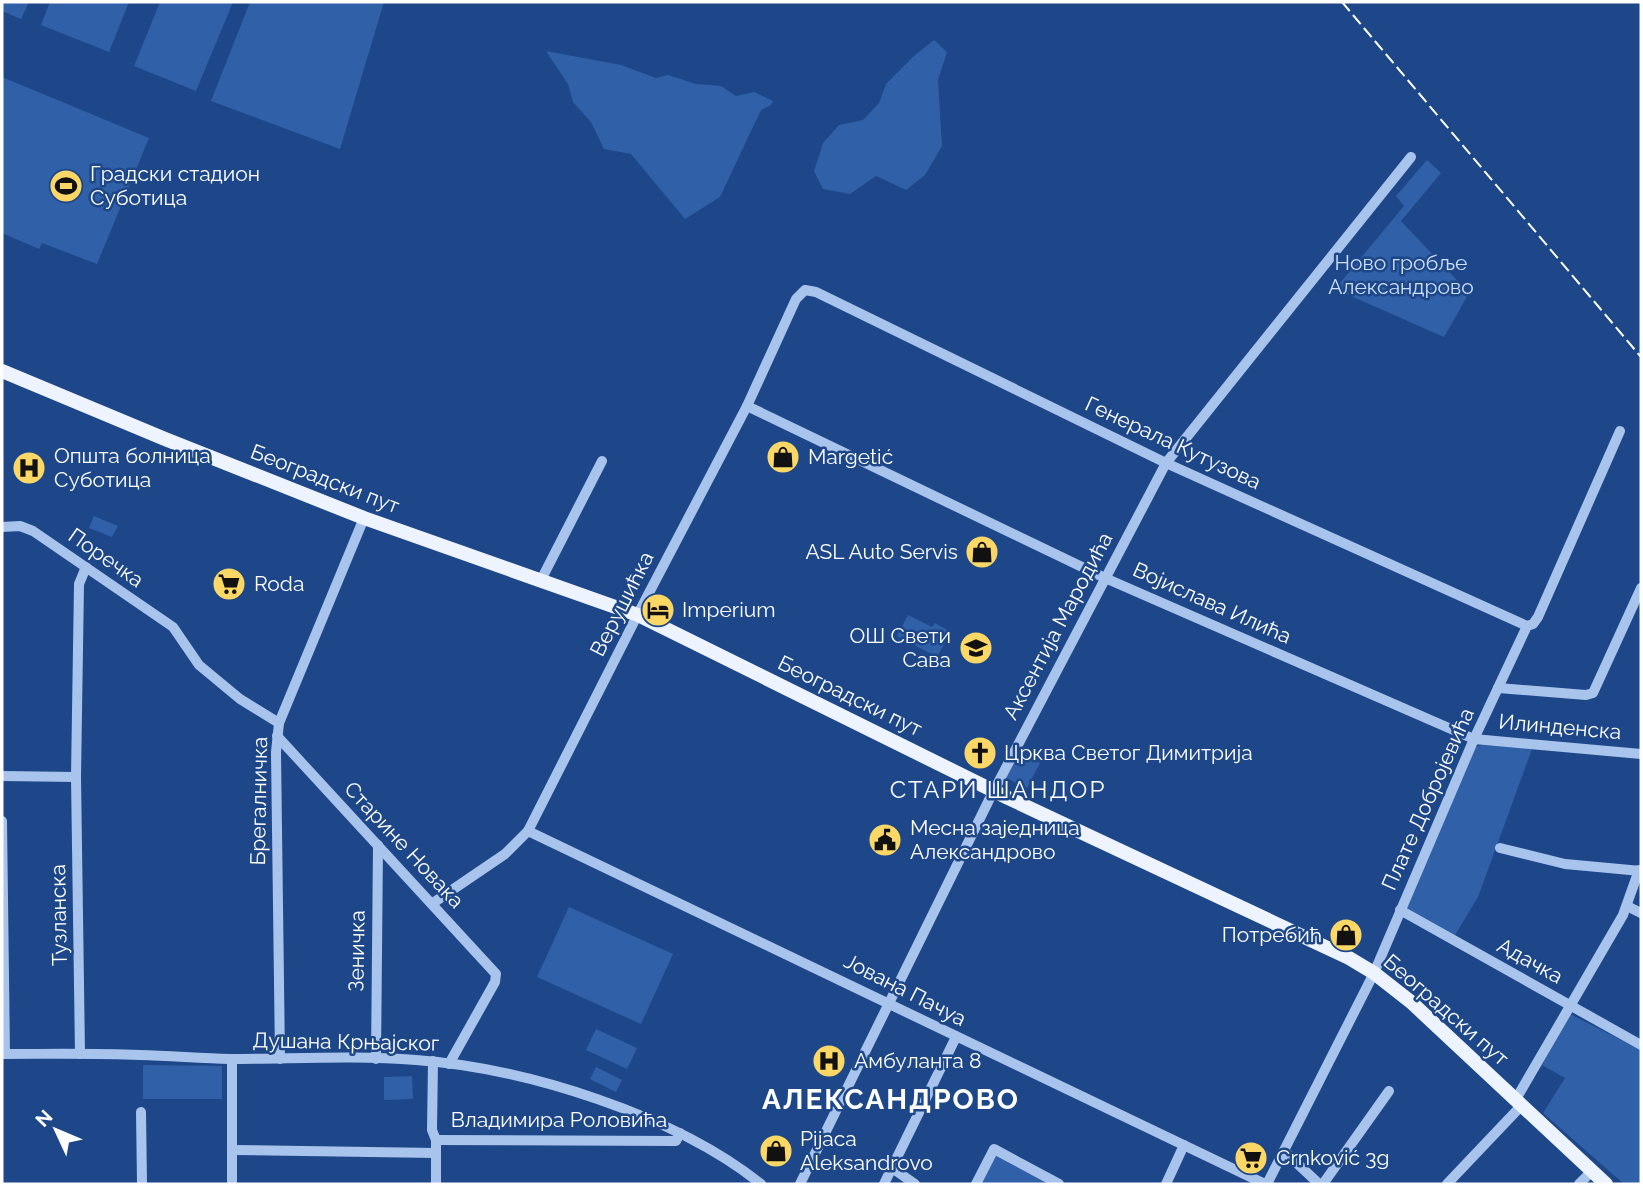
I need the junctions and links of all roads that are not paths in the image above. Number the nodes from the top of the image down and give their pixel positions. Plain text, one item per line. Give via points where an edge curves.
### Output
1 (1411, 158) dead end
2 (806, 290) joint
3 (2, 372) edge
4 (747, 406) junction
5 (1620, 431) dead end
6 (602, 461) dead end
7 (1166, 463) junction
8 (364, 518) junction
9 (2, 527) edge
10 (86, 567) junction
11 (1105, 578) junction
12 (541, 580) junction
13 (1641, 588) edge
14 (1638, 606) edge
15 (638, 615) junction
16 (1527, 626) junction
17 (1498, 688) junction
18 (279, 723) junction
19 (277, 736) junction
20 (1474, 739) junction
21 (1641, 754) edge
22 (2, 776) edge
23 (76, 777) junction
24 (994, 791) junction
25 (2, 821) edge
26 (528, 831) junction
27 (378, 845) junction
28 (1500, 848) dead end
29 (1640, 871) edge
30 (433, 903) junction
31 (1627, 906) junction
32 (1400, 910) junction
33 (1641, 913) edge
34 (1374, 973) junction
35 (889, 1002) junction
36 (1570, 1006) junction
37 (956, 1037) junction
38 (1641, 1045) edge
39 (3, 1054) edge
40 (80, 1054) junction
41 (232, 1059) junction
42 (280, 1059) junction
43 (376, 1059) junction
44 (433, 1061) junction
45 (449, 1064) junction
46 (1389, 1090) dead end
47 (1519, 1102) junction
48 (141, 1112) dead end
49 (680, 1133) junction
50 (436, 1140) junction
51 (1184, 1145) junction
52 (233, 1150) junction
53 (1284, 1151) junction
54 (436, 1153) junction
55 (892, 1168) junction
56 (1592, 1171) junction
57 (142, 1184) edge
58 (232, 1184) edge
59 (436, 1184) edge
60 (761, 1184) edge
61 (800, 1184) edge
62 (884, 1184) edge
63 (915, 1184) edge
64 (976, 1184) edge
65 (1059, 1184) edge
66 (1166, 1184) edge
67 (1266, 1184) edge
68 (1321, 1184) edge
69 (1447, 1184) edge
70 (1579, 1184) edge
71 (1606, 1184) edge

1 - 7 street, Аксентија Мародића
2 - 4 street, Верушићка via 796,299
2 - 7 street, Генерала Кутузова
3 - 8 main road, Београдски пут
4 - 11 street, Војислава Илића
4 - 15 street, Верушићка
5 - 16 street, Плате Добројевића via 1538,617
6 - 12 street
7 - 11 street, Аксентија Мародића
7 - 16 street, Генерала Кутузова
8 - 12 main road, Београдски пут
8 - 18 street, Брегалничка
9 - 10 street, Поречка via 33,531
10 - 18 street, Поречка via 173,627 200,665 240,699
10 - 23 street, Тузланска via 79,584
11 - 20 street, Војислава Илића
11 - 24 street, Аксентија Мародића
12 - 15 main road, Београдски пут
13 - 14 street
14 - 17 street via 1593,693
15 - 24 main road, Београдски пут
15 - 26 street, Верушићка
16 - 17 street, Плате Добројевића
17 - 20 street, Плате Добројевића
18 - 19 street, Брегалничка
19 - 27 street, Старине Новака
19 - 42 street, Брегалничка
20 - 21 street, Илинденска
20 - 32 street, Плате Добројевића
22 - 23 street
23 - 40 street, Тузланска
24 - 34 main road, Београдски пут
24 - 35 street, Аксентија Мародића
25 - 39 street
26 - 30 street, Верушићка via 505,854
26 - 35 street, Јована Пачуа
27 - 30 street, Старине Новака
27 - 43 street, Зеничка
28 - 29 street via 1565,864
29 - 31 street
30 - 45 street, Старине Новака via 495,972 495,982
31 - 33 street
31 - 36 street
32 - 34 street, Плате Добројевића
32 - 36 street, Адачка
34 - 47 main road, Београдски пут
34 - 53 street, Плате Добројевића
35 - 37 street, Јована Пачуа
35 - 61 street, Аксентија Мародића
36 - 38 street, Адачка
36 - 47 street
37 - 51 street, Јована Пачуа
37 - 55 street
39 - 40 street, Душана Крњајског
40 - 41 street, Душана Крњајског
41 - 42 street, Душана Крњајског
41 - 52 street
42 - 43 street, Душана Крњајског
43 - 44 street, Душана Крњајског
44 - 45 street, Душана Крњајског
44 - 50 street via 432,1130
45 - 49 street, Душана Крњајског via 536,1080
46 - 68 street
47 - 56 main road, Београдски пут
47 - 69 street
48 - 57 street
49 - 50 street, Владимира Роловића via 676,1141
49 - 60 street
50 - 54 street
51 - 66 street
51 - 67 street, Јована Пачуа
52 - 54 street, Владимира Роловића
52 - 58 street
53 - 67 street, Плате Добројевића
53 - 68 street
54 - 59 street
55 - 62 street
55 - 63 street
56 - 70 street
56 - 71 main road, Београдски пут
64 - 65 street via 994,1149

